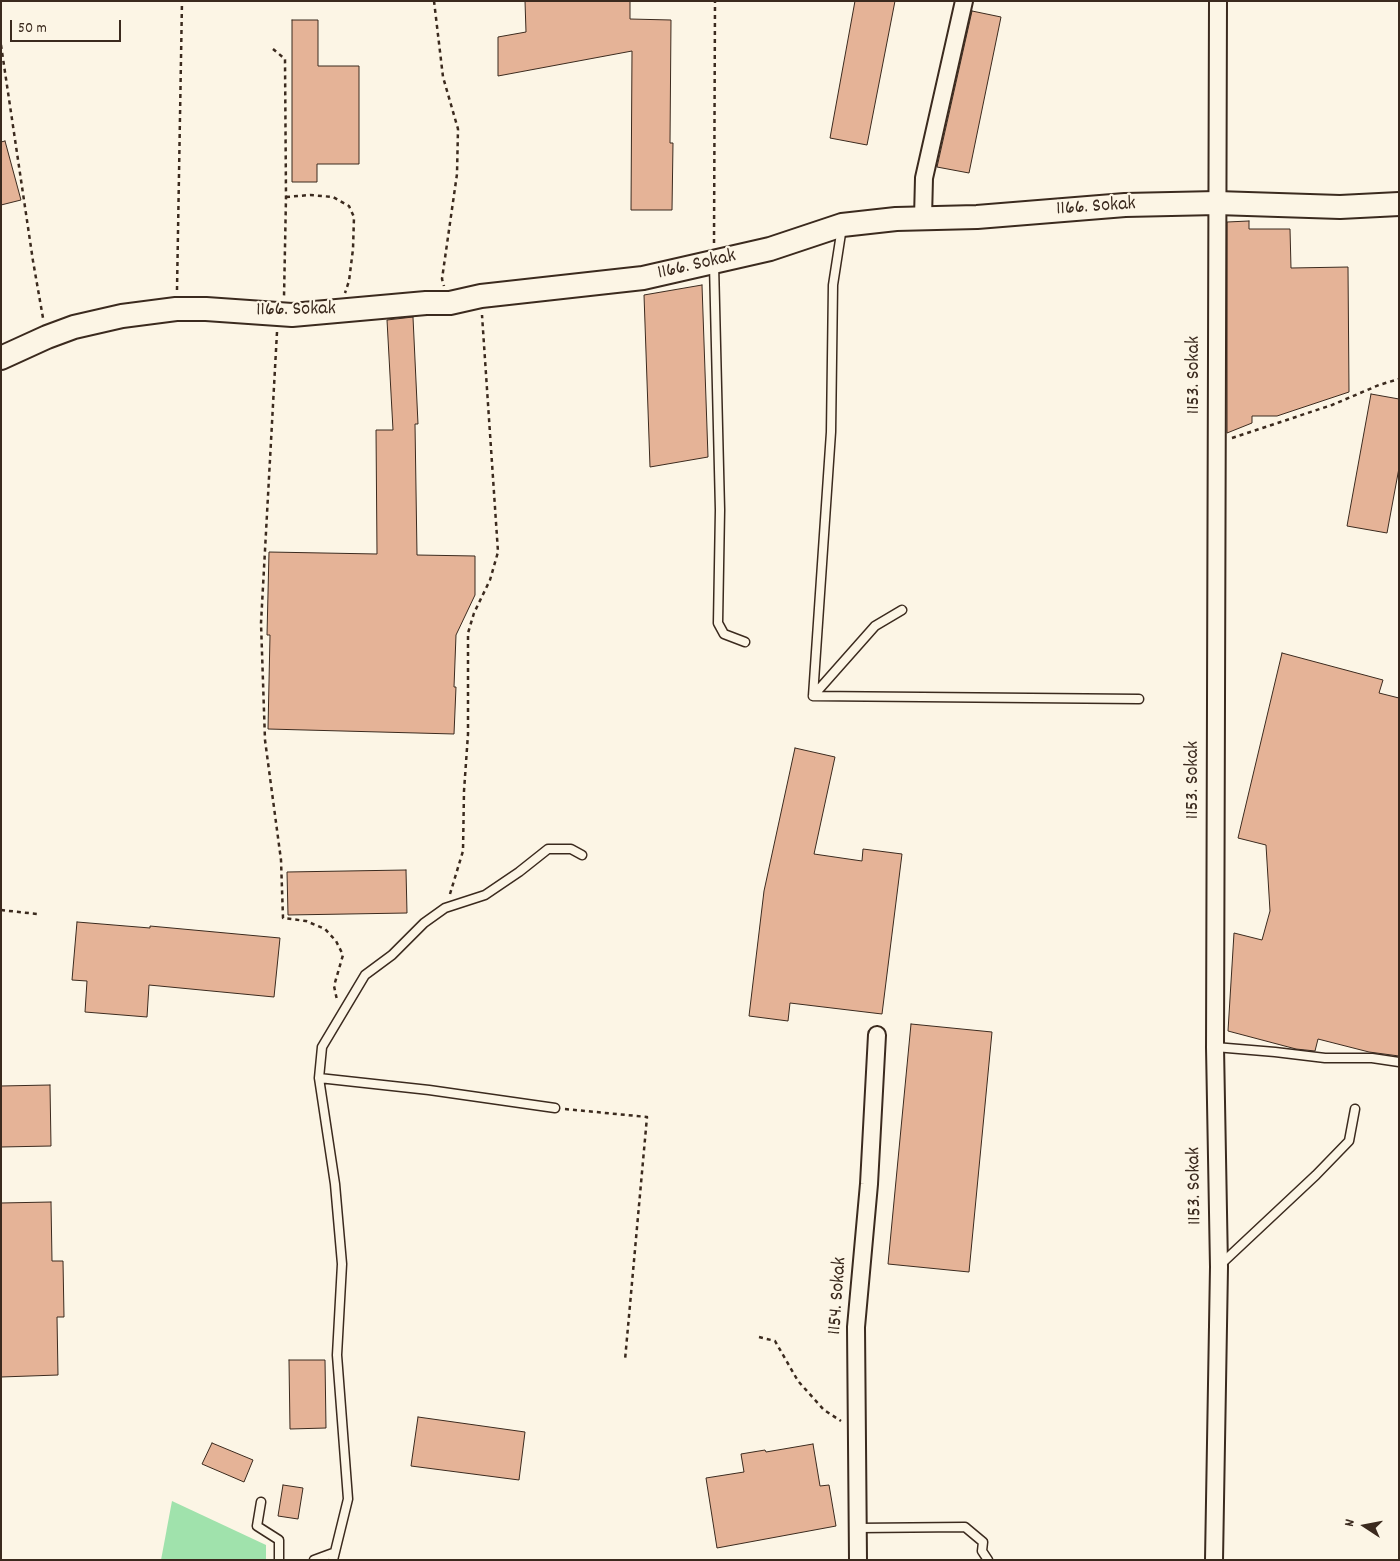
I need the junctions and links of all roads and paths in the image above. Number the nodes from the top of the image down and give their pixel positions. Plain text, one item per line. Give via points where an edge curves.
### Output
1 (182, 1) edge
2 (434, 1) edge
3 (715, 1) edge
4 (964, 1) edge
5 (1218, 1) edge
6 (1, 45) edge
7 (274, 49) dead end
8 (286, 198) junction
9 (1217, 202) junction
10 (1399, 204) edge
11 (923, 218) junction
12 (842, 225) junction
13 (714, 262) junction
14 (481, 296) junction
15 (450, 303) junction
16 (176, 309) junction
17 (338, 311) junction
18 (278, 314) junction
19 (47, 337) junction
20 (1, 358) edge
21 (1399, 379) edge
22 (1216, 443) junction
23 (902, 610) dead end
24 (744, 642) dead end
25 (813, 696) junction
26 (1140, 699) dead end
27 (582, 855) dead end
28 (445, 908) junction
29 (1, 910) edge
30 (37, 914) dead end
31 (340, 1015) junction
32 (877, 1036) dead end
33 (1215, 1047) junction
34 (1399, 1062) edge
35 (319, 1078) junction
36 (556, 1108) joint
37 (1355, 1109) dead end
38 (1218, 1267) junction
39 (759, 1337) dead end
40 (625, 1360) dead end
41 (858, 1431) junction
42 (261, 1502) dead end
43 (858, 1528) junction
44 (333, 1557) edge
45 (279, 1560) edge
46 (314, 1560) edge
47 (858, 1560) edge
48 (988, 1560) edge
49 (1214, 1560) edge

1 - 16 path
2 - 15 path via 443,77 458,129 457,174 442,279
3 - 13 path
4 - 11 street via 924,178
5 - 9 street, 1153. Sokak
6 - 19 path
7 - 8 path via 285,59
8 - 17 path via 333,197 349,206 354,217 349,281
8 - 18 path via 284,298
9 - 10 street, 1166. Sokak via 1340,207
9 - 11 street, 1166. Sokak
9 - 22 street, 1153. Sokak
11 - 12 street, 1166. Sokak
12 - 13 street, 1166. Sokak via 770,249
12 - 25 lane via 833,285 831,432
13 - 14 street, 1166. Sokak via 643,278
13 - 24 lane via 720,510 718,623 724,634
14 - 15 street, 1166. Sokak
14 - 28 path via 498,552 468,633 463,850
15 - 17 street, 1166. Sokak
16 - 18 street, 1166. Sokak
16 - 19 street, 1166. Sokak via 122,316
17 - 18 street, 1166. Sokak
18 - 31 path via 261,623 266,740 281,860 283,918 319,926 336,941 343,955 334,986
19 - 20 street, 1166. Sokak
21 - 22 path via 1279,424
22 - 33 street, 1153. Sokak
23 - 25 lane via 875,626
25 - 26 lane
27 - 28 lane via 571,849 548,849 485,895
28 - 31 lane via 365,975
29 - 30 path
31 - 35 lane via 322,1047
32 - 41 street, 1154. Sokak via 869,1184 856,1327
33 - 34 lane
33 - 38 street, 1153. Sokak
35 - 36 lane
35 - 44 lane via 335,1184 342,1264 337,1355 348,1499
36 - 40 path via 647,1117
37 - 38 lane via 1349,1141
38 - 49 street, 1153. Sokak
39 - 41 path via 775,1341 798,1381 824,1410
41 - 43 street, 1154. Sokak
42 - 45 lane via 257,1526 279,1540
43 - 47 street, 1154. Sokak
43 - 48 lane via 964,1527 983,1542 982,1551
44 - 46 lane

